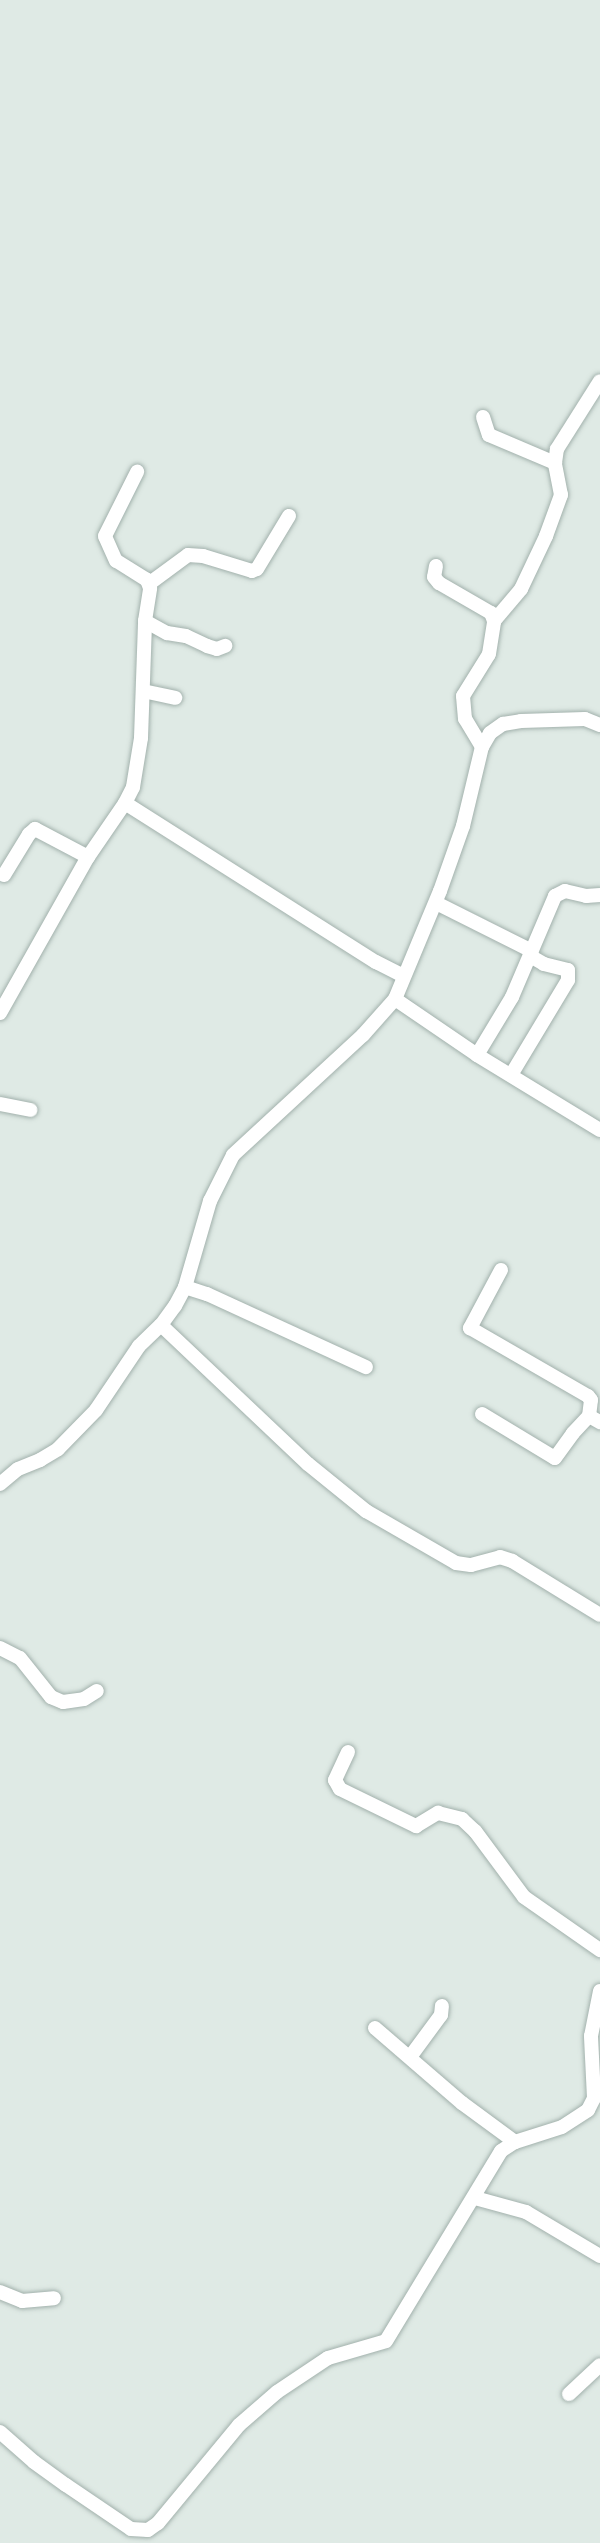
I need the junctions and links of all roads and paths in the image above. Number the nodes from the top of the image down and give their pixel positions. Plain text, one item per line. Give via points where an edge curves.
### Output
1 (600, 381) edge
2 (483, 417) dead end
3 (555, 463) junction
4 (137, 472) dead end
5 (289, 516) dead end
6 (436, 566) dead end
7 (150, 583) junction
8 (145, 621) junction
9 (494, 621) junction
10 (225, 646) dead end
11 (143, 691) junction
12 (175, 698) dead end
13 (600, 725) edge
14 (482, 747) junction
15 (125, 802) junction
16 (88, 857) junction
17 (4, 875) dead end
18 (600, 895) edge
19 (436, 903) junction
20 (531, 953) junction
21 (404, 976) junction
22 (394, 999) junction
23 (0, 1013) edge
24 (477, 1055) junction
25 (511, 1075) junction
26 (0, 1104) edge
27 (30, 1110) dead end
28 (600, 1130) edge
29 (501, 1270) dead end
30 (185, 1287) junction
31 (161, 1325) junction
32 (366, 1367) dead end
33 (482, 1414) dead end
34 (595, 1419) edge
35 (0, 1484) edge
36 (600, 1615) edge
37 (0, 1648) edge
38 (97, 1691) dead end
39 (348, 1752) dead end
40 (600, 1950) edge
41 (600, 1991) edge
42 (442, 2006) dead end
43 (375, 2028) dead end
44 (410, 2057) junction
45 (515, 2142) junction
46 (475, 2198) junction
47 (600, 2256) edge
48 (0, 2292) edge
49 (54, 2298) dead end
50 (600, 2365) edge
51 (569, 2394) dead end
52 (0, 2432) edge

1 - 3 street via 557,449
2 - 3 street via 489,435
3 - 9 street via 561,495 546,536 521,589
4 - 7 street via 105,536 116,561
5 - 7 street via 257,570 188,555
6 - 9 street via 434,577 439,583 491,613
7 - 8 street
8 - 10 street via 167,633 186,636 216,649
8 - 11 street
9 - 14 street via 489,654 464,696 462,709
11 - 12 street
11 - 15 street via 137,763 133,787
13 - 14 street via 585,719 503,724 491,731
14 - 19 street via 462,826
15 - 16 street
15 - 21 street
16 - 17 street via 35,829
16 - 23 street
18 - 20 street via 558,892
19 - 20 street
19 - 21 street
20 - 24 street via 503,1013
20 - 25 street via 544,964 568,970 568,980
21 - 22 street
22 - 24 street
22 - 30 street via 363,1035 233,1155 204,1217
24 - 25 street
25 - 28 street
26 - 27 street
29 - 34 street via 470,1328 588,1396
30 - 31 street
30 - 32 street via 207,1293
31 - 35 street via 139,1346 80,1428 58,1449 18,1468
31 - 36 street via 308,1464 366,1511 456,1563 471,1565 500,1557 512,1561
33 - 34 street via 555,1458 573,1432
37 - 38 street via 20,1658 51,1697 63,1702 84,1699
39 - 40 street via 336,1780 340,1789 416,1826 438,1813 462,1819 524,1897
41 - 45 street via 591,2036 591,2106 562,2127
42 - 44 street via 441,2015
43 - 44 street
44 - 45 street via 462,2103
45 - 46 street via 496,2158
46 - 47 street via 526,2212
46 - 52 street via 386,2341 328,2358 277,2392 239,2425 148,2530 131,2529 33,2462
48 - 49 street via 22,2301
50 - 51 street

